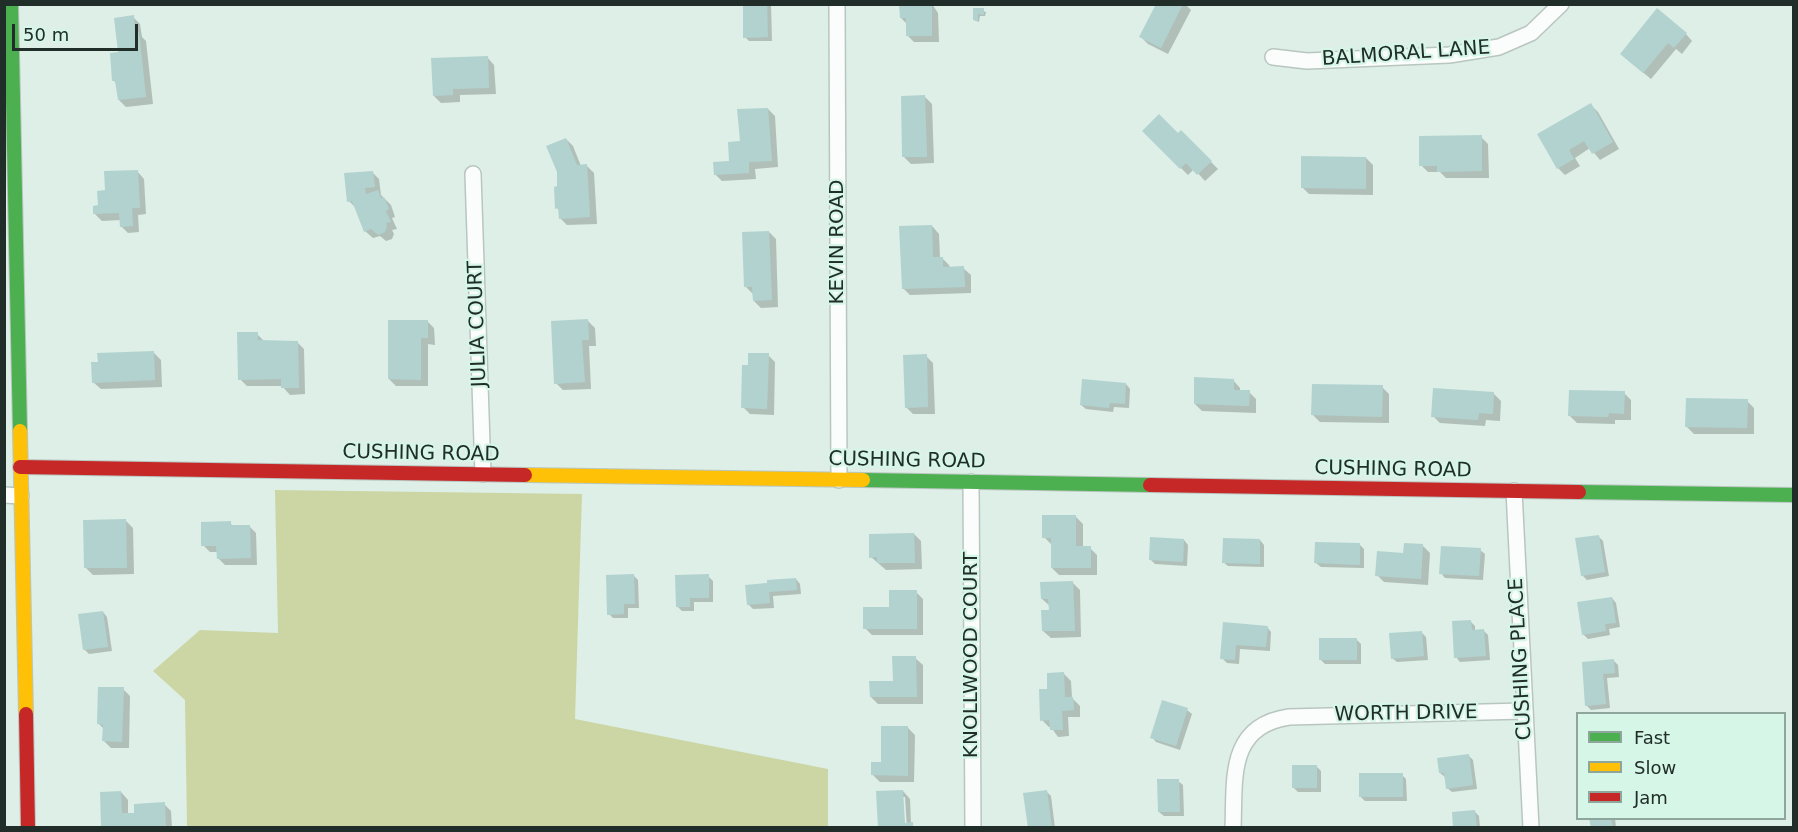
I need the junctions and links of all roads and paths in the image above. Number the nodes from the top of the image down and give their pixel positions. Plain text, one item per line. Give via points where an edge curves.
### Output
1 (11, 4) edge
2 (837, 4) edge
3 (1561, 4) edge
4 (1273, 57) dead end
5 (473, 174) dead end
6 (20, 467) junction
7 (483, 474) junction
8 (839, 480) junction
9 (972, 482) junction
10 (1514, 491) junction
11 (4, 495) edge
12 (1794, 495) edge
13 (21, 496) junction
14 (1523, 711) junction
15 (28, 828) edge
16 (973, 828) edge
17 (1233, 828) edge
18 (1531, 828) edge

1 - 6 street
2 - 8 street, KEVIN ROAD
3 - 4 street, BALMORAL LANE via 1531,33 1499,47 1449,54 1307,61
5 - 7 street, JULIA COURT
6 - 7 street, CUSHING ROAD
6 - 13 street
7 - 8 street, CUSHING ROAD
8 - 9 street, CUSHING ROAD
9 - 10 street, CUSHING ROAD
9 - 16 street, KNOLLWOOD COURT
10 - 12 street, CUSHING ROAD
10 - 14 street, CUSHING PLACE
11 - 13 street
13 - 15 street
14 - 17 street, WORTH DRIVE via 1289,717 1266,722 1239,752
14 - 18 street, CUSHING PLACE

